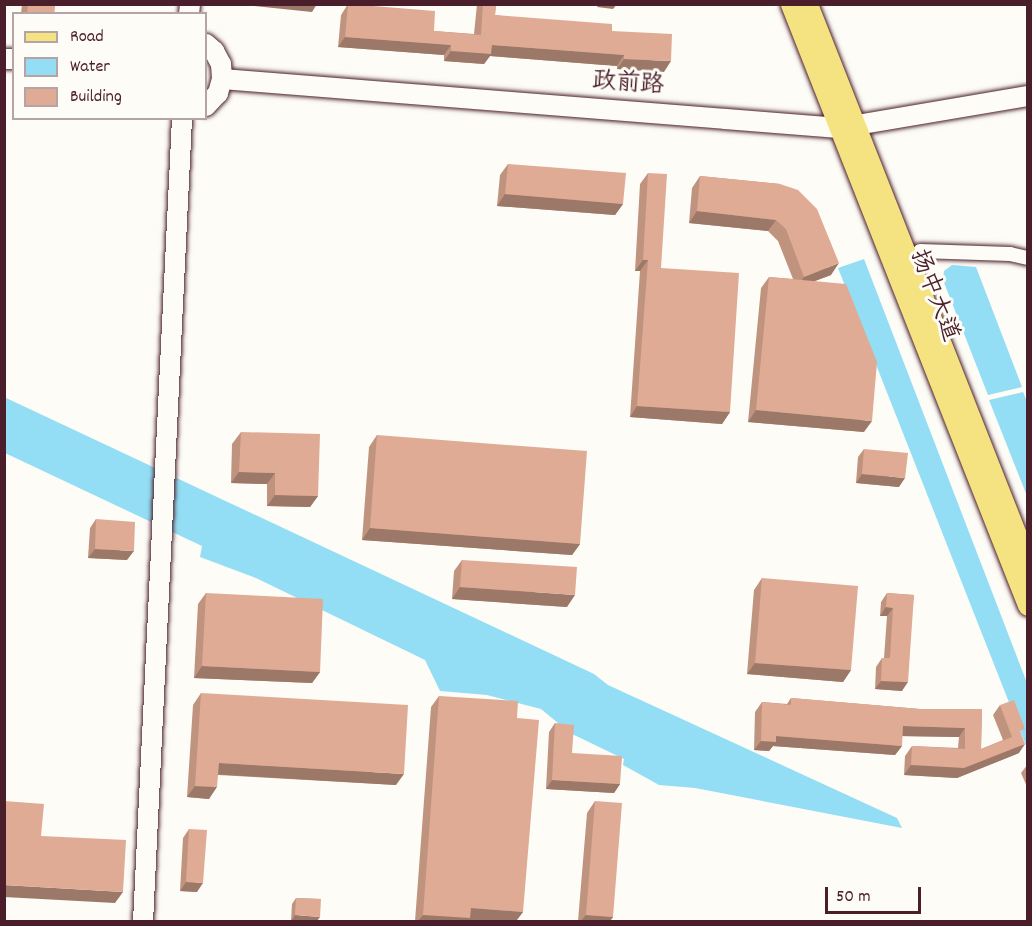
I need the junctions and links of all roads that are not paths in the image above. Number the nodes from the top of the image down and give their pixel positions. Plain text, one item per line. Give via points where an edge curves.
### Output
1 (791, 4) edge
2 (807, 4) edge
3 (207, 45) edge
4 (222, 79) junction
5 (1028, 96) edge
6 (207, 105) edge
7 (182, 120) edge
8 (847, 126) junction
9 (920, 251) dead end
10 (1028, 258) edge
11 (1028, 565) edge
12 (1028, 605) edge
13 (143, 921) edge

1 - 8 main road, 扬中大道
2 - 8 main road, 扬中大道
3 - 4 street via 221,64
4 - 6 street via 218,93
4 - 8 street, 政前路
5 - 8 street, 政前路
7 - 13 street
8 - 11 main road, 扬中大道
8 - 12 main road, 扬中大道
9 - 10 street

